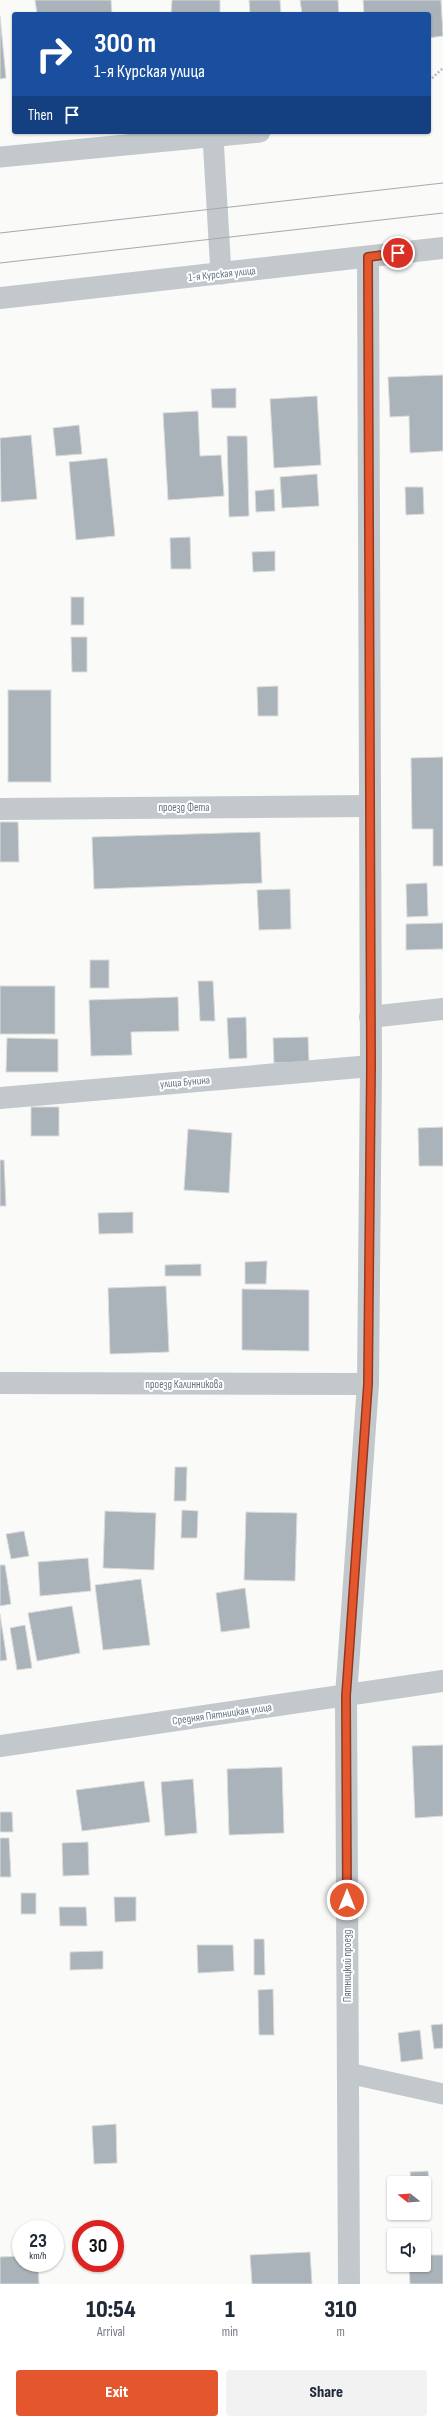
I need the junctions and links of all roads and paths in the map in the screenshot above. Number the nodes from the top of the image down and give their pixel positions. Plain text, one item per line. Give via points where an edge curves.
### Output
1 (443, 68) edge
2 (431, 79) edge
3 (241, 134) edge
4 (213, 137) junction
5 (0, 157) edge
6 (443, 248) edge
7 (368, 257) junction
8 (221, 274) junction
9 (0, 298) edge
10 (369, 806) junction
11 (0, 809) edge
12 (443, 1008) edge
13 (370, 1017) junction
14 (371, 1066) junction
15 (0, 1098) edge
16 (0, 1383) edge
17 (368, 1384) junction
18 (443, 1681) edge
19 (346, 1696) junction
20 (0, 1746) edge
21 (348, 2073) junction
22 (443, 2094) edge
23 (349, 2284) edge

1 - 2 path
3 - 4 lane
4 - 5 lane
4 - 8 lane
6 - 7 street, 1-я Курская улица
7 - 8 street, 1-я Курская улица
7 - 10 street, Пятницкий проезд
8 - 9 street, 1-я Курская улица
10 - 11 street, проезд Фета
10 - 13 street, Пятницкий проезд
12 - 13 street
13 - 14 street, Пятницкий проезд
14 - 15 street, улица Бунина
14 - 17 street, Пятницкий проезд
16 - 17 street, проезд Калинникова
17 - 19 street, Пятницкий проезд
18 - 19 street, Средняя Пятницкая улица
19 - 20 street, Средняя Пятницкая улица
19 - 21 street, Пятницкий проезд
21 - 22 lane
21 - 23 street, Пятницкий проезд

